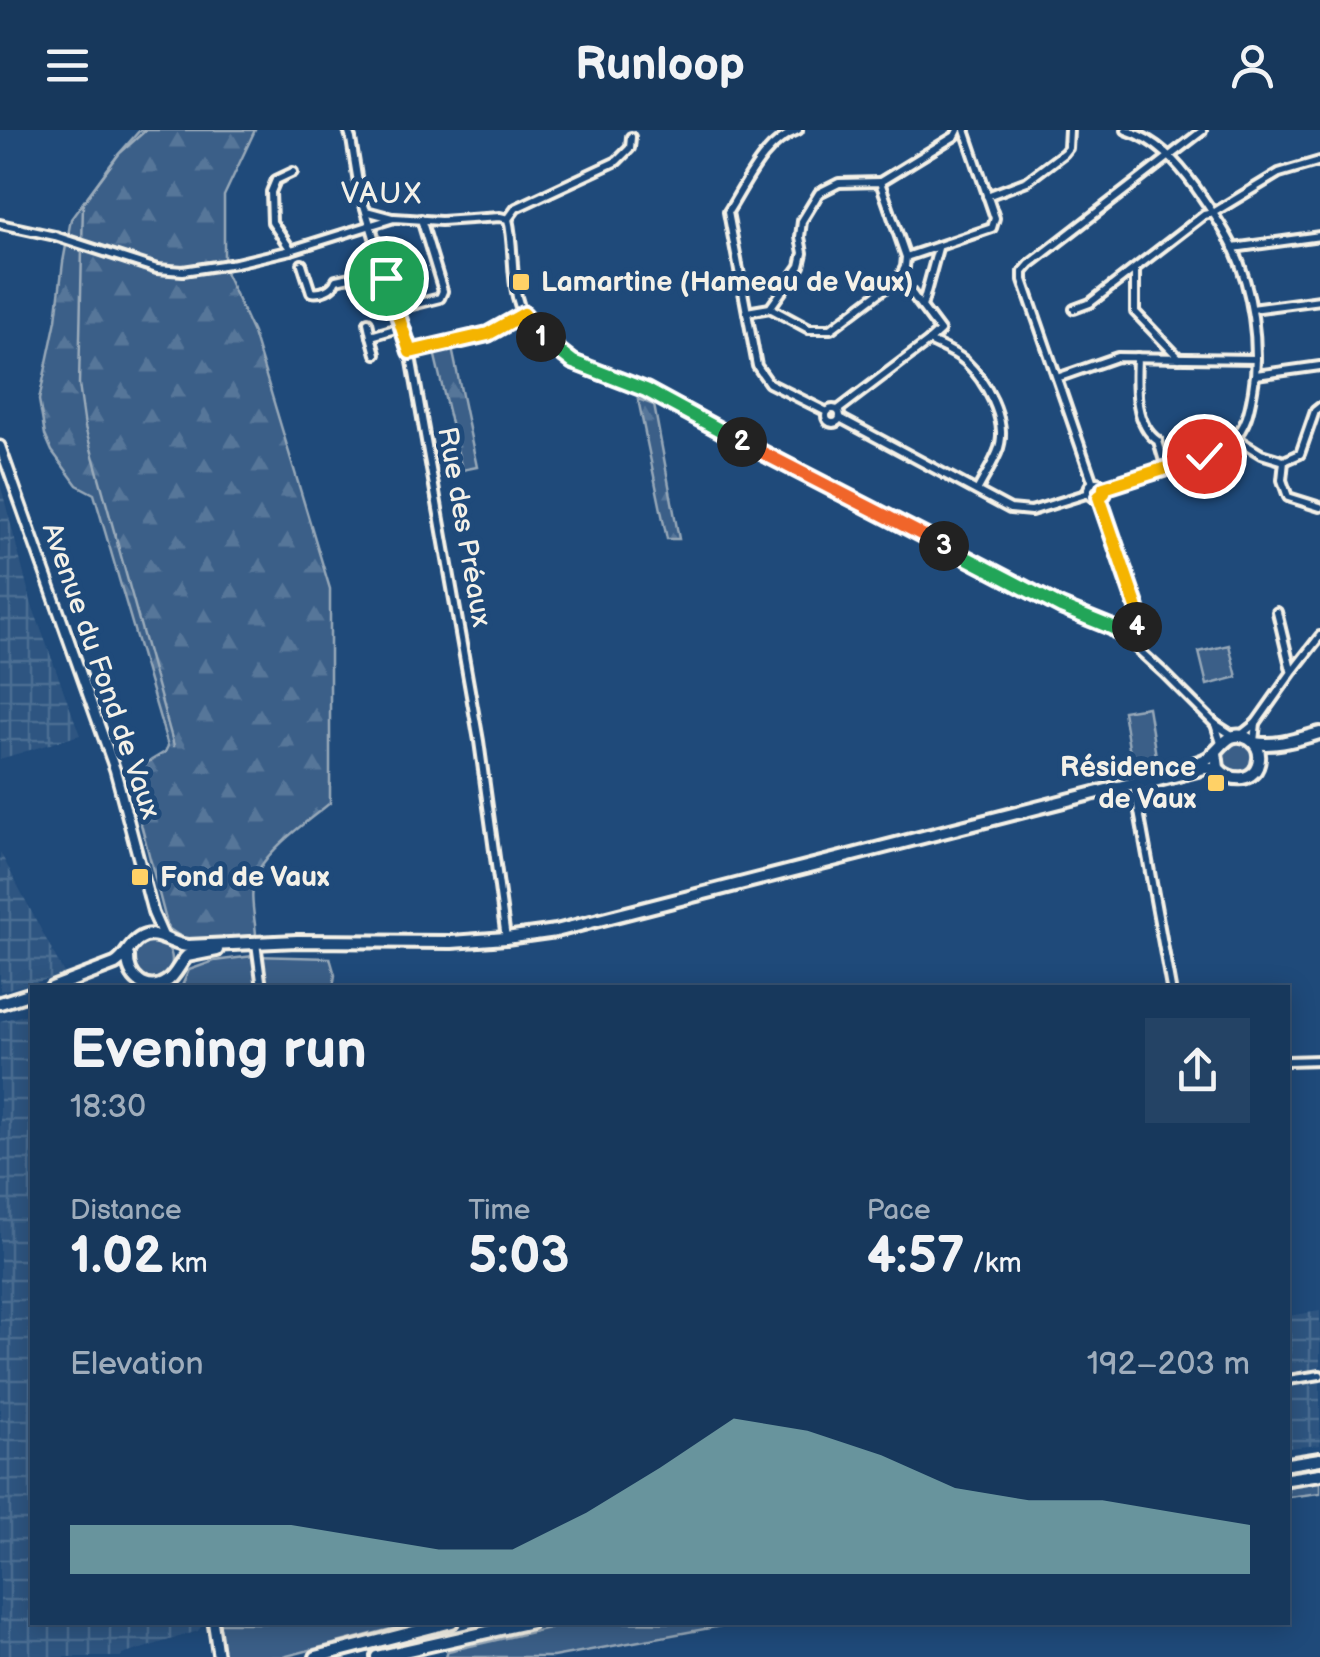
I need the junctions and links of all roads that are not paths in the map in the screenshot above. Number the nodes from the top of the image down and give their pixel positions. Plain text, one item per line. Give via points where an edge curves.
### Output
1 (348, 130) edge
2 (798, 130) edge
3 (962, 130) edge
4 (1070, 130) edge
5 (1126, 130) edge
6 (1202, 131) edge
7 (632, 138) dead end
8 (1169, 156) junction
9 (1320, 161) edge
10 (293, 172) dead end
11 (880, 182) junction
12 (986, 196) junction
13 (366, 211) junction
14 (1213, 213) junction
15 (394, 218) junction
16 (508, 218) junction
17 (421, 219) junction
18 (0, 224) edge
19 (370, 224) junction
20 (1320, 236) edge
21 (938, 247) junction
22 (1234, 248) junction
23 (290, 250) junction
24 (906, 258) junction
25 (302, 264) dead end
26 (1135, 269) junction
27 (900, 277) junction
28 (386, 278) junction
29 (1320, 300) edge
30 (922, 307) junction
31 (770, 308) junction
32 (1074, 309) dead end
33 (1251, 309) junction
34 (396, 310) junction
35 (747, 312) junction
36 (524, 314) junction
37 (368, 322) dead end
38 (402, 327) junction
39 (372, 336) junction
40 (929, 341) junction
41 (410, 352) junction
42 (376, 354) dead end
43 (1137, 357) junction
44 (1180, 358) junction
45 (1256, 359) junction
46 (1320, 366) edge
47 (1256, 375) junction
48 (1056, 378) junction
49 (1320, 407) edge
50 (827, 412) junction
51 (839, 414) junction
52 (1235, 438) junction
53 (0, 446) edge
54 (1284, 462) junction
55 (1166, 468) junction
56 (1093, 483) junction
57 (1104, 488) junction
58 (977, 491) junction
59 (1089, 493) junction
60 (1099, 497) junction
61 (1320, 507) edge
62 (1276, 612) dead end
63 (1320, 636) edge
64 (1131, 642) junction
65 (1292, 672) junction
66 (1215, 724) junction
67 (1256, 724) junction
68 (1320, 733) edge
69 (1236, 736) junction
70 (1286, 742) junction
71 (1254, 743) junction
72 (1219, 748) junction
73 (1260, 757) junction
74 (1218, 768) junction
75 (1134, 783) junction
76 (153, 913) junction
77 (146, 936) junction
78 (506, 938) junction
79 (168, 940) junction
80 (252, 944) junction
81 (128, 952) junction
82 (178, 967) junction
83 (132, 974) junction
84 (66, 984) junction
85 (168, 984) edge
86 (62, 985) edge
87 (146, 985) edge
88 (261, 985) edge
89 (1170, 985) edge
90 (30, 994) edge
91 (0, 1002) edge
92 (1290, 1060) edge
93 (1320, 1060) edge
94 (1320, 1375) edge
95 (1290, 1380) edge
96 (1320, 1459) edge
97 (1290, 1464) edge
98 (1320, 1474) edge
99 (1290, 1479) edge
100 (214, 1625) edge
101 (425, 1625) edge
102 (440, 1625) edge
103 (518, 1625) edge
104 (382, 1640) junction
105 (446, 1642) junction
106 (218, 1657) edge
107 (316, 1657) edge
108 (377, 1657) edge
109 (410, 1657) edge

1 - 13 street, Rue des Préaux
2 - 35 street via 766,150 728,212
3 - 11 street
3 - 12 street
4 - 12 street via 1064,153 1027,181
5 - 8 street
6 - 8 street
7 - 16 street via 617,160 516,208
8 - 14 street
8 - 48 street via 1023,272
9 - 14 street via 1279,173
10 - 23 street via 276,180 270,192 272,222
11 - 24 street
11 - 31 street via 838,183 819,193 802,221 800,266
12 - 21 street via 992,228
13 - 15 street
13 - 19 street, Rue des Préaux
14 - 22 street
14 - 26 street
15 - 17 street
15 - 19 street
16 - 17 street
16 - 36 street
17 - 34 street via 443,291 440,298
18 - 23 street via 157,269 183,271
19 - 23 street
19 - 28 street, Rue des Préaux
20 - 22 street
21 - 24 street
21 - 30 street
22 - 33 street
24 - 27 street
25 - 28 street via 317,293 359,274
26 - 32 street
26 - 44 street via 1134,312
27 - 30 street
27 - 31 street via 831,329 809,329
28 - 34 street, Rue des Préaux
29 - 33 street
30 - 40 street via 940,331
31 - 35 street
33 - 45 street
34 - 38 street, Rue des Préaux
35 - 50 street via 765,379
36 - 41 street via 488,334
36 - 64 street via 573,362 646,390
37 - 39 street
38 - 39 street
38 - 41 street, Rue des Préaux
39 - 42 street
40 - 51 street
40 - 58 street via 966,362 986,387 1000,424 998,451
41 - 78 street, Rue des Préaux via 480,741
43 - 44 street
43 - 48 street via 1117,357
43 - 55 street via 1136,396
44 - 45 street
45 - 47 street
46 - 47 street
47 - 52 street via 1249,413
48 - 56 street
49 - 54 street via 1300,454
50 - 51 street
50 - 51 street via 835,423
51 - 58 street
52 - 54 street
52 - 55 street
53 - 76 street, Avenue du Fond de Vaux via 115,770
54 - 61 street via 1288,496
55 - 57 street
56 - 57 street
56 - 59 street
57 - 60 street
58 - 59 street via 1025,511
59 - 60 street
60 - 64 street via 1137,608
62 - 65 street
63 - 65 street
64 - 66 street
65 - 67 street
66 - 69 street
66 - 72 street
67 - 69 street
67 - 71 street
68 - 70 main road
69 - 71 main road
69 - 72 main road
70 - 71 main road
70 - 73 main road
71 - 73 main road
72 - 74 main road
72 - 75 main road via 1206,760
73 - 74 main road via 1244,778 1230,778
74 - 75 main road
75 - 78 main road via 556,932
75 - 89 street
76 - 77 street
76 - 79 street, Avenue du Fond de Vaux
77 - 79 main road
77 - 81 main road
78 - 80 main road
79 - 80 main road via 182,946
79 - 82 main road
80 - 82 main road via 190,955
80 - 88 street
81 - 83 main road
81 - 84 main road
82 - 85 main road
83 - 84 main road
83 - 87 main road
84 - 86 main road
90 - 91 main road
92 - 93 street
94 - 95 street
96 - 97 main road
98 - 99 main road
100 - 106 street
101 - 104 main road
102 - 104 main road
103 - 105 main road
104 - 107 main road
105 - 108 main road
105 - 109 main road

